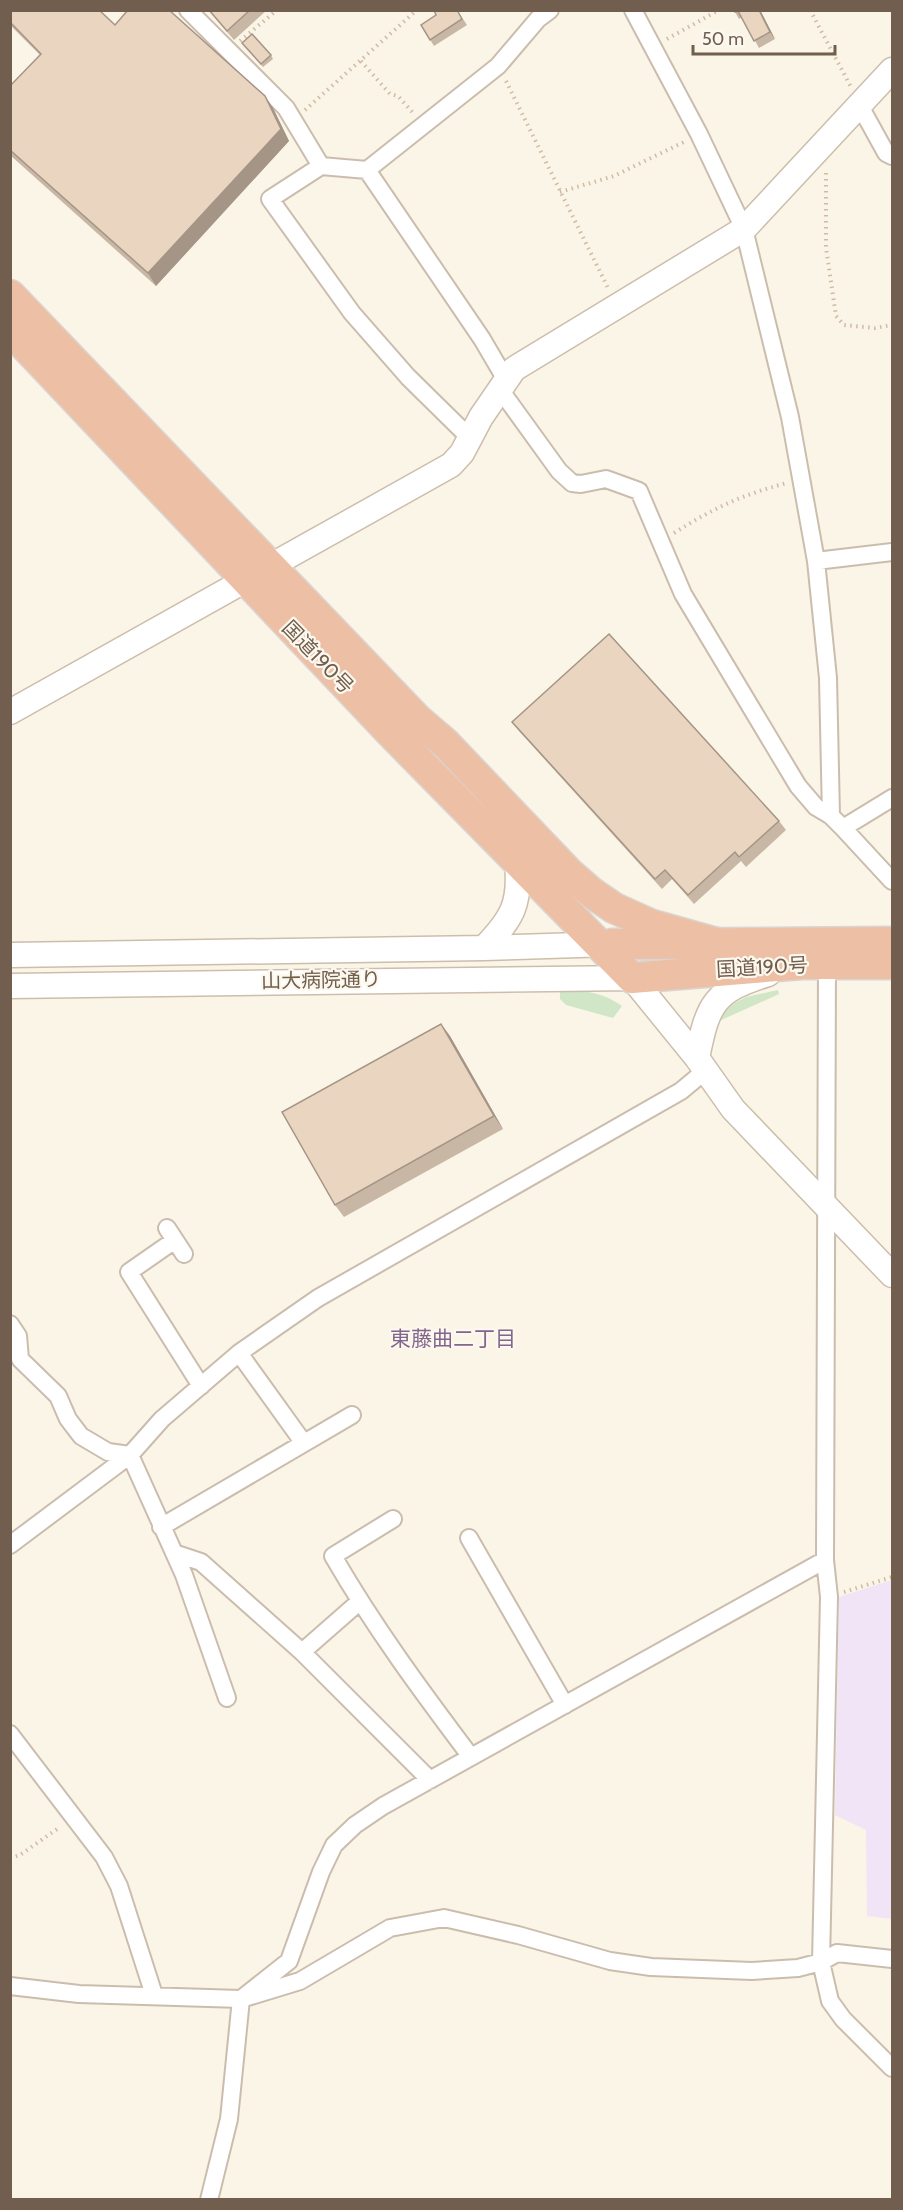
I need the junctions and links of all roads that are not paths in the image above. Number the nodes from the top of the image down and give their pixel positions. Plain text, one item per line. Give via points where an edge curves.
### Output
1 (188, 10) edge
2 (550, 10) edge
3 (633, 10) edge
4 (892, 70) edge
5 (860, 106) junction
6 (892, 156) edge
7 (321, 166) junction
8 (367, 171) junction
9 (744, 229) junction
10 (10, 295) edge
11 (12, 334) edge
12 (502, 384) junction
13 (470, 438) junction
14 (892, 552) edge
15 (816, 561) junction
16 (257, 573) junction
17 (10, 712) edge
18 (417, 719) junction
19 (892, 798) edge
20 (831, 816) junction
21 (843, 828) junction
22 (518, 863) junction
23 (892, 881) edge
24 (892, 942) edge
25 (716, 943) junction
26 (604, 944) junction
27 (484, 948) junction
28 (10, 955) edge
29 (815, 964) junction
30 (892, 964) edge
31 (632, 978) junction
32 (10, 986) edge
33 (701, 1065) junction
34 (827, 1207) junction
35 (175, 1241) dead end
36 (892, 1275) edge
37 (10, 1324) edge
38 (239, 1353) junction
39 (201, 1386) junction
40 (352, 1415) dead end
41 (303, 1442) junction
42 (130, 1455) junction
43 (393, 1520) dead end
44 (161, 1527) junction
45 (468, 1538) dead end
46 (10, 1545) edge
47 (174, 1553) junction
48 (825, 1560) junction
49 (359, 1602) junction
50 (302, 1652) junction
51 (227, 1698) dead end
52 (565, 1705) junction
53 (10, 1734) edge
54 (471, 1757) junction
55 (430, 1780) junction
56 (892, 1959) edge
57 (821, 1962) junction
58 (10, 1986) edge
59 (154, 1995) junction
60 (241, 1999) junction
61 (892, 2068) edge
62 (209, 2199) edge

1 - 7 street via 286,108
2 - 8 street via 498,66
3 - 9 street
4 - 5 street
5 - 6 street via 886,153
5 - 9 street
7 - 8 street
7 - 13 street via 270,199 352,313 408,377
8 - 12 street via 482,339
9 - 12 street via 514,369
9 - 15 street via 790,417
10 - 16 highway, 国道190号
11 - 16 highway, 国道190号
12 - 13 street
12 - 20 street via 559,471 572,483 606,479 639,491 683,594 798,786 816,807
13 - 16 street via 451,465
14 - 15 street
15 - 20 street via 828,678
16 - 17 street
16 - 18 highway, 国道190号
16 - 22 highway, 国道190号
18 - 25 highway, 国道190号 via 592,893 652,925
18 - 26 highway, 国道190号 via 436,751 599,926
19 - 21 street
20 - 21 street
21 - 23 street
22 - 26 highway, 国道190号
22 - 27 street via 516,905 505,926
24 - 25 highway, 国道190号
25 - 26 highway, 国道190号
26 - 27 street, 山大病院通り
26 - 31 highway, 国道190号
27 - 28 street, 山大病院通り
29 - 30 highway, 国道190号
29 - 31 highway, 国道190号
29 - 33 street via 739,983 725,992 713,1004 704,1024
29 - 34 street
31 - 32 street, 山大病院通り
31 - 33 street
33 - 34 street via 733,1109
33 - 38 street via 681,1091 318,1298
34 - 36 street
34 - 48 street
35 - 39 street via 129,1272
37 - 42 street via 18,1336 20,1359 58,1396 81,1436 108,1452
38 - 39 street
38 - 41 street
39 - 42 street via 162,1419
40 - 41 street
41 - 44 street
42 - 44 street
42 - 46 street
43 - 49 street via 333,1556
44 - 47 street
45 - 52 street
47 - 50 street via 201,1562
47 - 51 street
48 - 52 street
48 - 57 street via 829,1597
49 - 50 street
49 - 54 street
50 - 55 street
52 - 54 street
53 - 59 street via 104,1857 119,1886
54 - 55 street
55 - 60 street via 355,1825 334,1845 289,1961
56 - 57 street via 837,1953
57 - 60 street via 752,1971 651,1966 610,1961 444,1918 390,1928 300,1981
57 - 61 street via 830,2001
58 - 59 street via 79,1994
59 - 60 street
60 - 62 street via 229,2119

